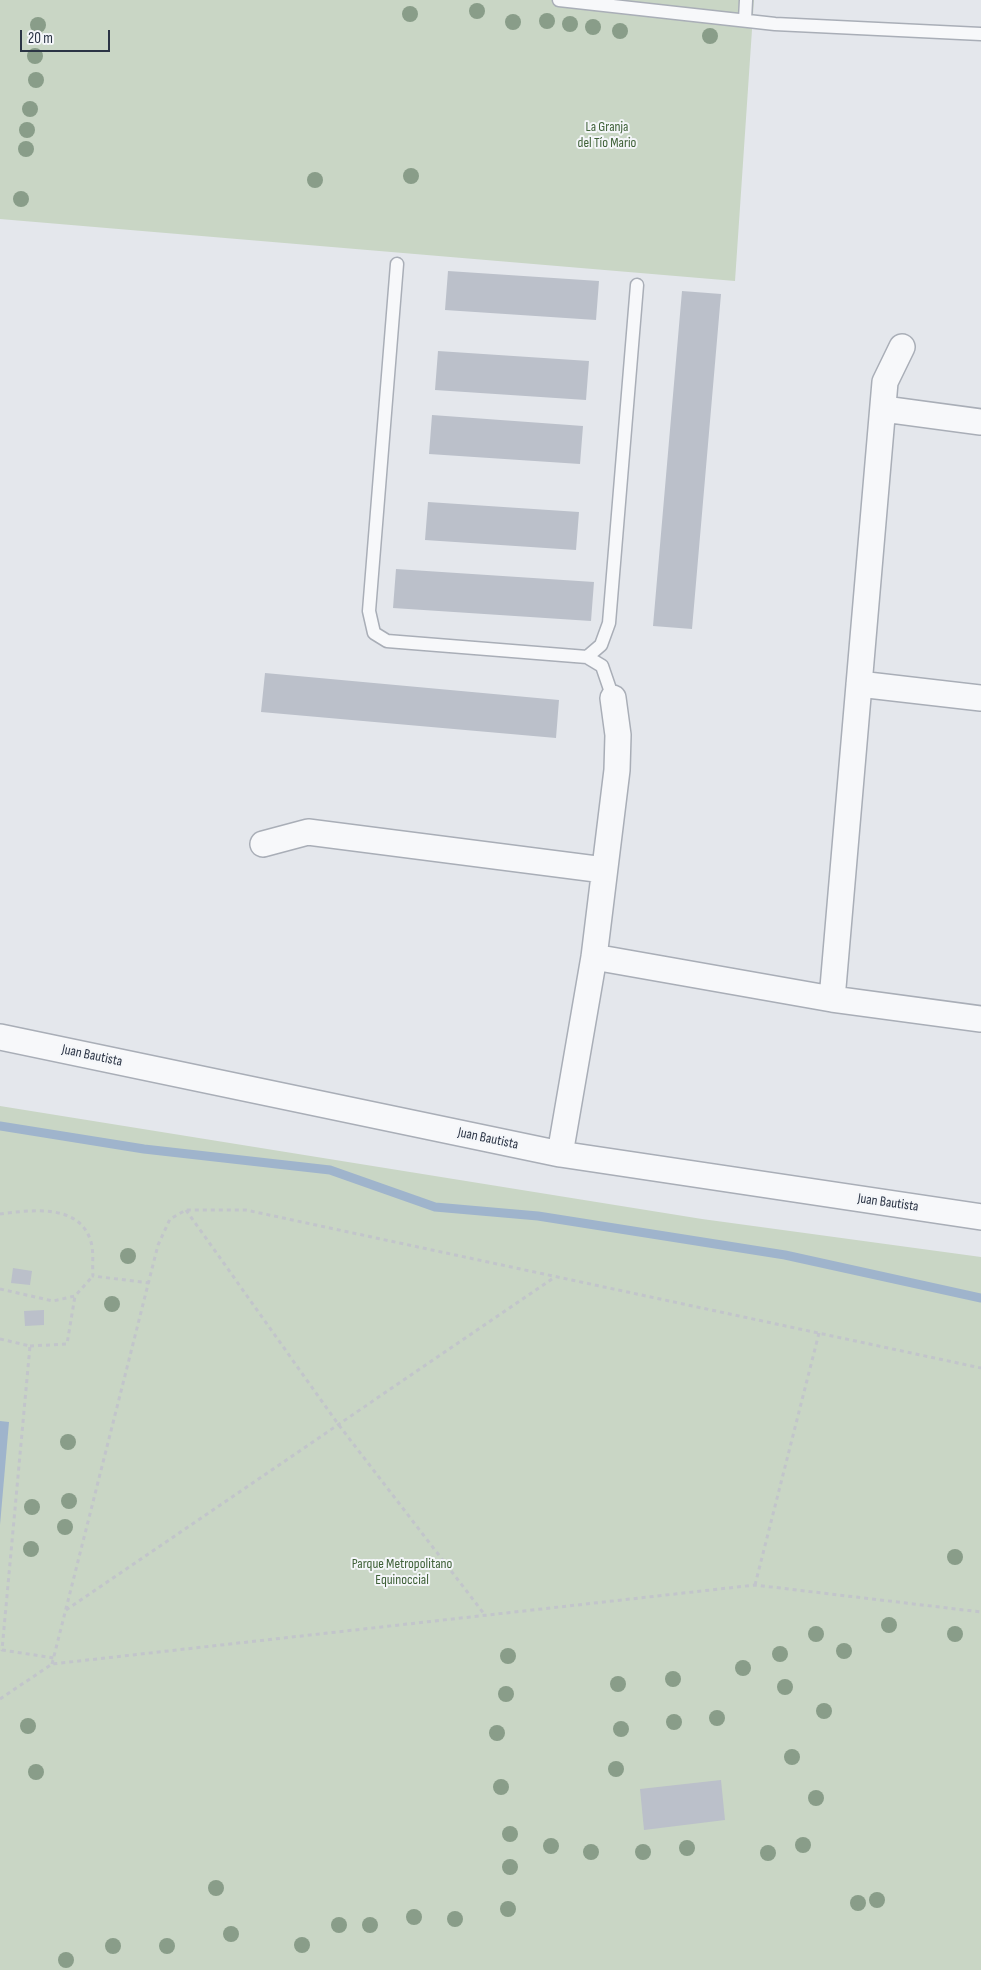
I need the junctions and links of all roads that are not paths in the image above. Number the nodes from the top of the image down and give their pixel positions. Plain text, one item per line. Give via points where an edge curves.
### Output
1 (559, 0) edge
2 (746, 0) edge
3 (744, 20) junction
4 (981, 34) edge
5 (397, 264) dead end
6 (637, 284) dead end
7 (902, 347) dead end
8 (884, 409) junction
9 (981, 422) edge
10 (587, 657) junction
11 (859, 684) junction
12 (613, 698) joint
13 (981, 698) edge
14 (263, 844) dead end
15 (604, 870) junction
16 (594, 957) junction
17 (832, 999) junction
18 (981, 1019) edge
19 (0, 1037) edge
20 (560, 1154) junction
21 (981, 1217) edge

1 - 3 lane
2 - 3 lane
3 - 4 lane
5 - 10 lane via 369,611 374,633 386,641
6 - 10 lane via 609,623 601,644
7 - 8 street via 885,382
8 - 9 street
8 - 11 street
10 - 12 lane via 602,666
11 - 13 street
11 - 17 street
12 - 15 street via 618,736 617,770
14 - 15 street via 308,832
15 - 16 street
16 - 17 street
16 - 20 street
17 - 18 street
19 - 20 street, Juan Bautista
20 - 21 street, Juan Bautista

